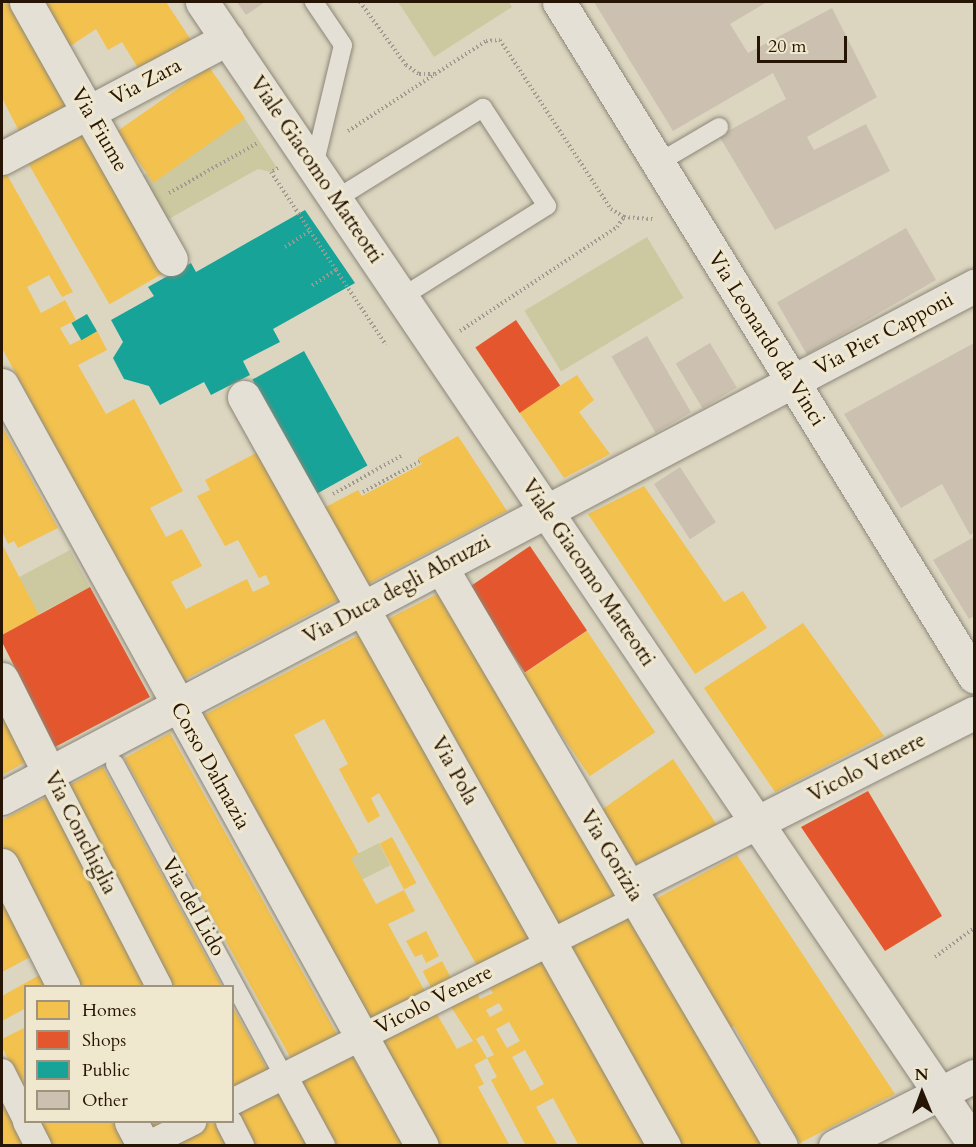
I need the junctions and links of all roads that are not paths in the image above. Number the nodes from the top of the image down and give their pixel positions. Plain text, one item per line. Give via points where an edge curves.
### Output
1 (26, 2) edge
2 (202, 2) edge
3 (314, 2) edge
4 (559, 2) edge
5 (227, 39) junction
6 (88, 112) junction
7 (719, 126) dead end
8 (2, 158) edge
9 (658, 163) junction
10 (314, 166) junction
11 (336, 200) junction
12 (171, 259) dead end
13 (975, 286) edge
14 (402, 297) junction
15 (793, 382) junction
16 (2, 385) edge
17 (244, 397) dead end
18 (547, 511) junction
19 (441, 567) junction
20 (363, 608) junction
21 (975, 676) edge
22 (2, 679) edge
23 (177, 706) junction
24 (975, 713) edge
25 (115, 764) dead end
26 (49, 773) junction
27 (2, 798) edge
28 (757, 825) junction
29 (2, 865) edge
30 (633, 893) junction
31 (550, 942) junction
32 (62, 985) edge
33 (158, 985) edge
34 (361, 1036) junction
35 (2, 1072) edge
36 (284, 1076) junction
37 (975, 1076) edge
38 (939, 1092) junction
39 (234, 1101) edge
40 (24, 1117) edge
41 (27, 1123) edge
42 (190, 1123) edge
43 (230, 1123) edge
44 (140, 1138) edge
45 (975, 1144) edge
46 (38, 1146) edge
47 (241, 1146) edge
48 (322, 1146) edge
49 (422, 1146) edge
50 (664, 1146) edge
51 (781, 1146) edge
52 (835, 1146) edge

1 - 6 street, Via Fiume
2 - 5 street, Viale Giacomo Matteotti
3 - 10 lane via 343,45
4 - 9 street, Via Leonardo da Vinci
5 - 6 street, Via Zara
5 - 10 street, Viale Giacomo Matteotti
6 - 8 street, Via Zara
6 - 12 street, Via Fiume
7 - 9 lane
9 - 15 street, Via Leonardo da Vinci
10 - 11 street, Viale Giacomo Matteotti
11 - 14 street, Viale Giacomo Matteotti
11 - 14 lane via 483,108 548,206
13 - 15 street, Via Pier Capponi
14 - 18 street, Viale Giacomo Matteotti
15 - 18 street, Via Duca degli Abruzzi
15 - 21 street, Via Leonardo da Vinci
16 - 23 street, Corso Dalmazia
17 - 20 street, Via Pola
18 - 19 street, Via Duca degli Abruzzi
18 - 28 street, Viale Giacomo Matteotti
19 - 20 street, Via Duca degli Abruzzi
19 - 30 street, Via Gorizia
20 - 23 street, Via Duca degli Abruzzi
20 - 31 street, Via Pola
22 - 26 street, Via Conchiglia
23 - 26 street, Via Duca degli Abruzzi
23 - 34 street, Corso Dalmazia
24 - 28 street, Vicolo Venere
25 - 36 lane, Via del Lido
26 - 27 street, Via Duca degli Abruzzi
26 - 33 street, Via Conchiglia
28 - 30 street, Vicolo Venere
28 - 38 street, Viale Giacomo Matteotti
29 - 32 street
30 - 31 street, Vicolo Venere
30 - 51 street, Via Gorizia
31 - 34 street, Vicolo Venere
31 - 50 street, Via Pola
34 - 36 street, Vicolo Venere
34 - 49 street, Corso Dalmazia
35 - 40 street
36 - 39 street, Vicolo Venere
36 - 48 street, Via del Lido
37 - 38 street
38 - 45 street, Viale Giacomo Matteotti
38 - 52 street
41 - 46 street
42 - 44 street
43 - 47 street

